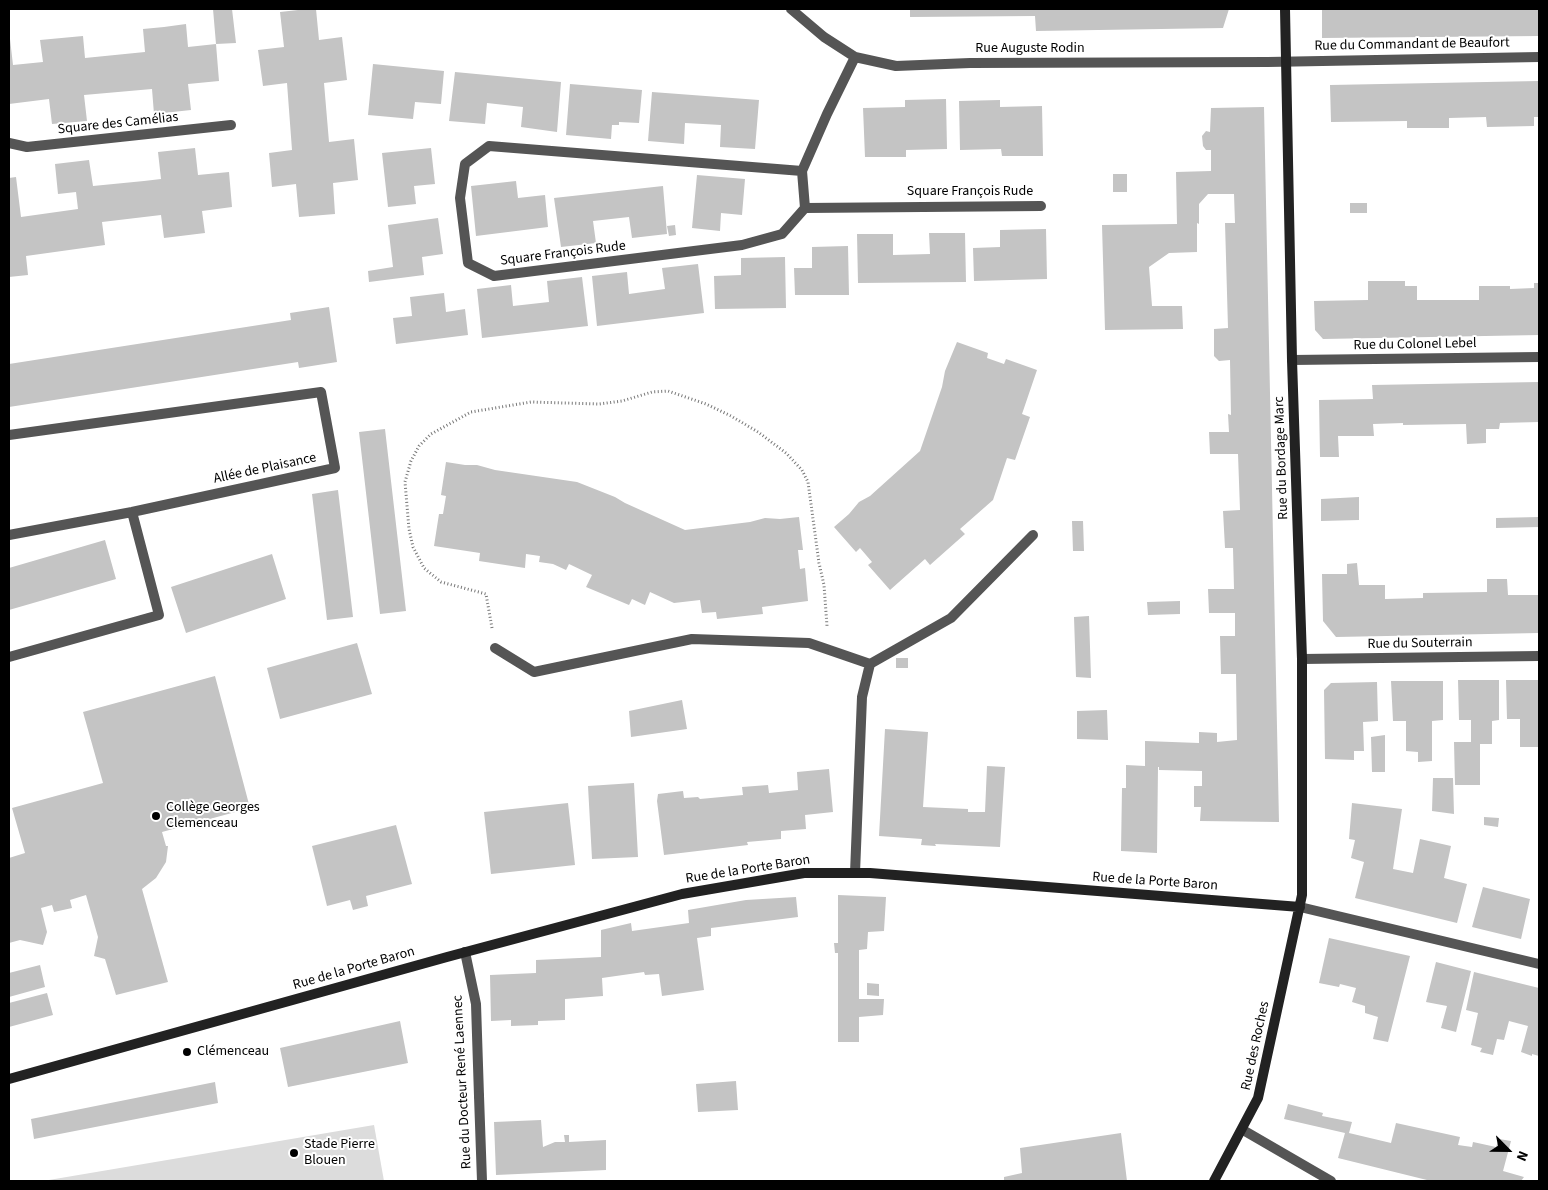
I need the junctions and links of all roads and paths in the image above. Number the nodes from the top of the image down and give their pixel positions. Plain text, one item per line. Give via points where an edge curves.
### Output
1 (791, 9) edge
2 (1285, 9) edge
3 (855, 56) junction
4 (1539, 57) edge
5 (1286, 61) junction
6 (231, 125) dead end
7 (9, 143) edge
8 (802, 171) junction
9 (1041, 206) dead end
10 (805, 208) junction
11 (1539, 357) edge
12 (1292, 360) junction
13 (9, 435) edge
14 (132, 512) junction
15 (9, 535) edge
16 (1033, 535) dead end
17 (495, 648) joint
18 (828, 649) junction
19 (1539, 656) edge
20 (9, 657) edge
21 (1302, 660) junction
22 (870, 664) junction
23 (855, 873) junction
24 (1300, 907) junction
25 (465, 952) junction
26 (1539, 964) edge
27 (9, 1080) edge
28 (1242, 1130) junction
29 (482, 1181) edge
30 (1214, 1181) edge
31 (1332, 1181) edge

1 - 3 street, Rue Auguste Rodin via 824,37
2 - 5 street, Rue du Bordage Marc
3 - 5 street, Rue Auguste Rodin via 896,66
3 - 8 street
4 - 5 street, Rue du Commandant de Beaufort
5 - 12 street, Rue du Bordage Marc
6 - 7 street, Square des Camélias via 27,147
8 - 10 street
8 - 10 street, Square François Rude via 488,146 465,164 460,198 468,263 494,276 742,245 782,234
9 - 10 street, Square François Rude
11 - 12 street, Rue du Colonel Lebel
12 - 21 street, Rue du Bordage Marc
13 - 14 street, Allée de Plaisance via 321,392 335,468
14 - 15 street
14 - 20 street via 159,615
16 - 22 street via 951,618
17 - 18 street via 534,672 692,639 809,643
17 - 18 path via 486,594 441,582 424,568 413,547 405,482 420,446 431,434 471,412 531,402 599,404 668,391 731,416 786,453 802,470 808,482 824,584
18 - 22 street
19 - 21 street, Rue du Souterrain
21 - 24 street, Rue du Bordage Marc
22 - 23 street via 862,697
23 - 24 street, Rue de la Porte Baron
23 - 25 street, Rue de la Porte Baron via 804,873 682,894
24 - 26 street, Rue de la Porte Baron
24 - 28 street, Rue des Roches via 1258,1098
25 - 27 street, Rue de la Porte Baron
25 - 29 street, Rue du Docteur René Laennec via 476,1004
28 - 30 street, Rue des Roches
28 - 31 street

